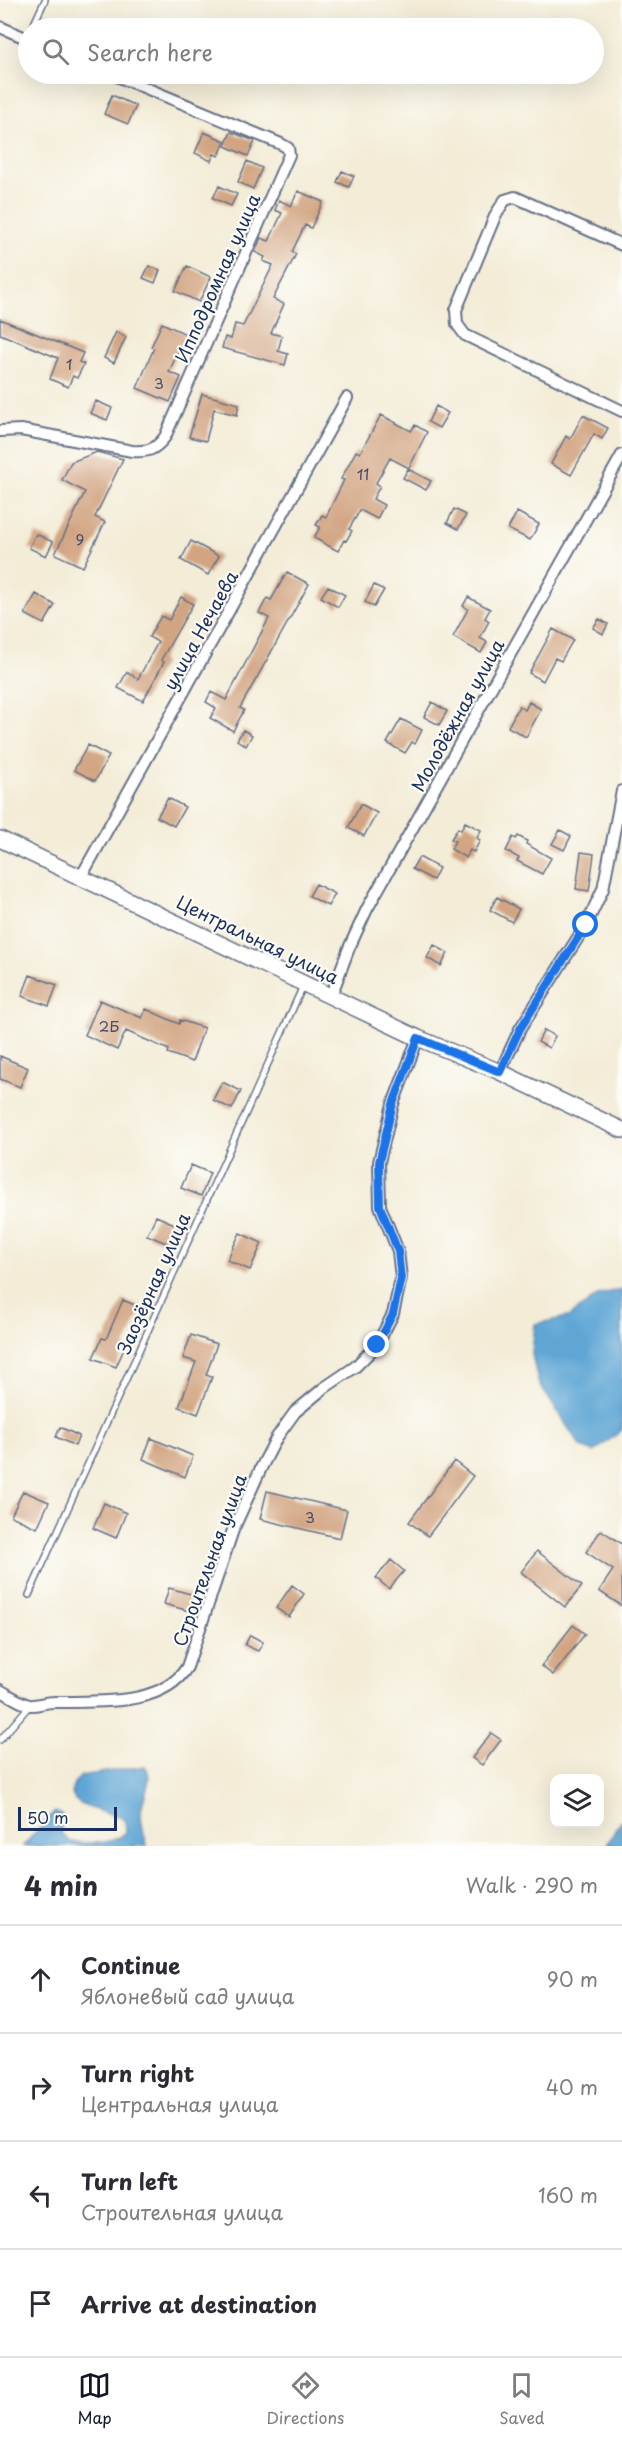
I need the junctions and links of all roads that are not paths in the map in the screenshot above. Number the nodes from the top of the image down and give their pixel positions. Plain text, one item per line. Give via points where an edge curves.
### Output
1 (45, 0) edge
2 (37, 18) edge
3 (0, 27) edge
4 (18, 32) edge
5 (136, 84) edge
6 (622, 245) edge
7 (347, 398) dead end
8 (622, 411) edge
9 (0, 431) edge
10 (622, 455) edge
11 (622, 791) edge
12 (0, 839) edge
13 (81, 877) junction
14 (304, 982) junction
15 (331, 996) junction
16 (418, 1038) junction
17 (500, 1072) junction
18 (622, 1130) edge
19 (29, 1595) dead end
20 (0, 1690) edge
21 (30, 1705) junction
22 (0, 1740) edge

1 - 2 lane
3 - 4 street
5 - 9 street, Ипподромная улица via 281,144 288,148 289,155 165,437 157,447 132,452 21,430
6 - 8 street via 515,197 505,200 456,310 457,324 465,335
7 - 13 street, улица Нечаева
10 - 15 street, Молодёжная улица via 367,909
11 - 17 street via 603,889 586,925 520,1029
12 - 13 street, Центральная улица
13 - 14 street, Центральная улица
14 - 15 street, Центральная улица
14 - 19 lane, Заозёрная улица
15 - 16 street, Центральная улица
16 - 17 street, Центральная улица
16 - 21 street, Строительная улица via 393,1104 379,1162 380,1206 398,1251 401,1278 393,1314 377,1345 296,1412 277,1437 233,1530 181,1677 148,1695
17 - 18 street, Центральная улица
20 - 21 street
21 - 22 lane

